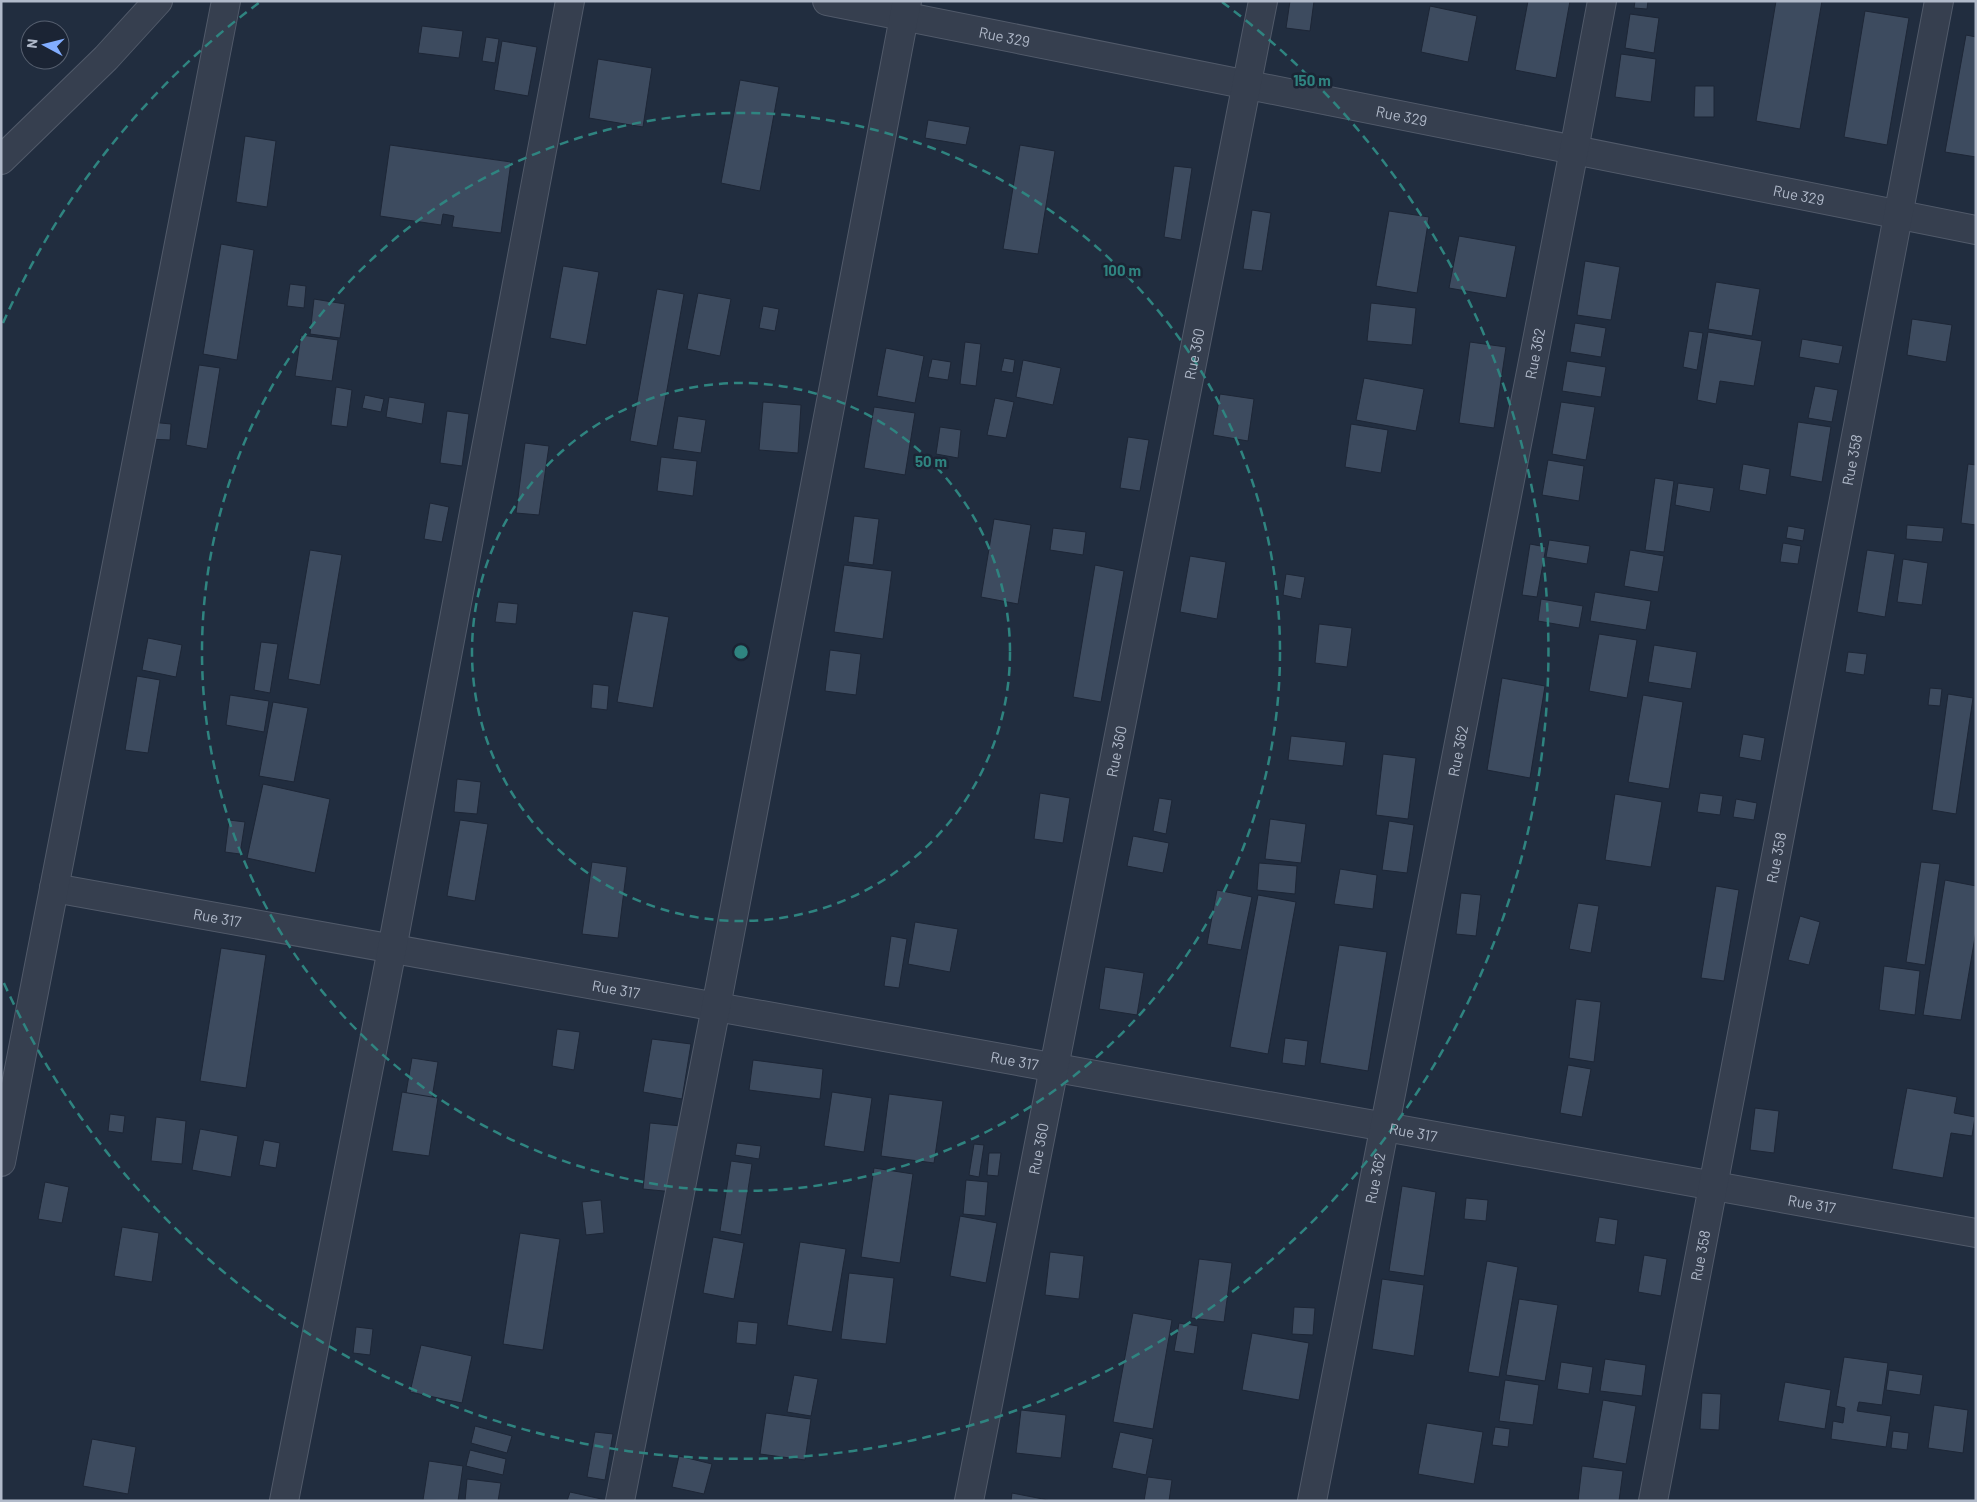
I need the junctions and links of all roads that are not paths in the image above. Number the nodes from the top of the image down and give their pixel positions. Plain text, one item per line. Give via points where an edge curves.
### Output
1 (158, 1) edge
2 (226, 1) edge
3 (570, 1) edge
4 (827, 1) edge
5 (1262, 1) edge
6 (1602, 1) edge
7 (1939, 1) edge
8 (905, 9) edge
9 (1246, 85) junction
10 (1574, 150) junction
11 (1, 160) edge
12 (1898, 214) junction
13 (1976, 230) edge
14 (54, 888) junction
15 (392, 949) junction
16 (716, 1007) junction
17 (1054, 1067) junction
18 (1386, 1127) junction
19 (1, 1162) edge
20 (1713, 1186) junction
21 (1976, 1233) edge
22 (284, 1501) edge
23 (620, 1501) edge
24 (969, 1501) edge
25 (1312, 1501) edge
26 (1653, 1501) edge

1 - 11 street via 106,58
2 - 14 street
3 - 15 street
4 - 8 street, Rue 329
5 - 9 street, Rue 360
6 - 10 street, Rue 362
7 - 12 street, Rue 358
8 - 9 street, Rue 329
8 - 16 street
9 - 10 street, Rue 329
9 - 17 street, Rue 360
10 - 12 street, Rue 329
10 - 18 street, Rue 362
12 - 13 street, Rue 329
12 - 20 street, Rue 358
14 - 15 street, Rue 317
14 - 19 street
15 - 16 street, Rue 317
15 - 22 street
16 - 17 street, Rue 317
16 - 23 street
17 - 18 street, Rue 317
17 - 24 street, Rue 360
18 - 20 street, Rue 317
18 - 25 street, Rue 362
20 - 21 street, Rue 317
20 - 26 street, Rue 358

